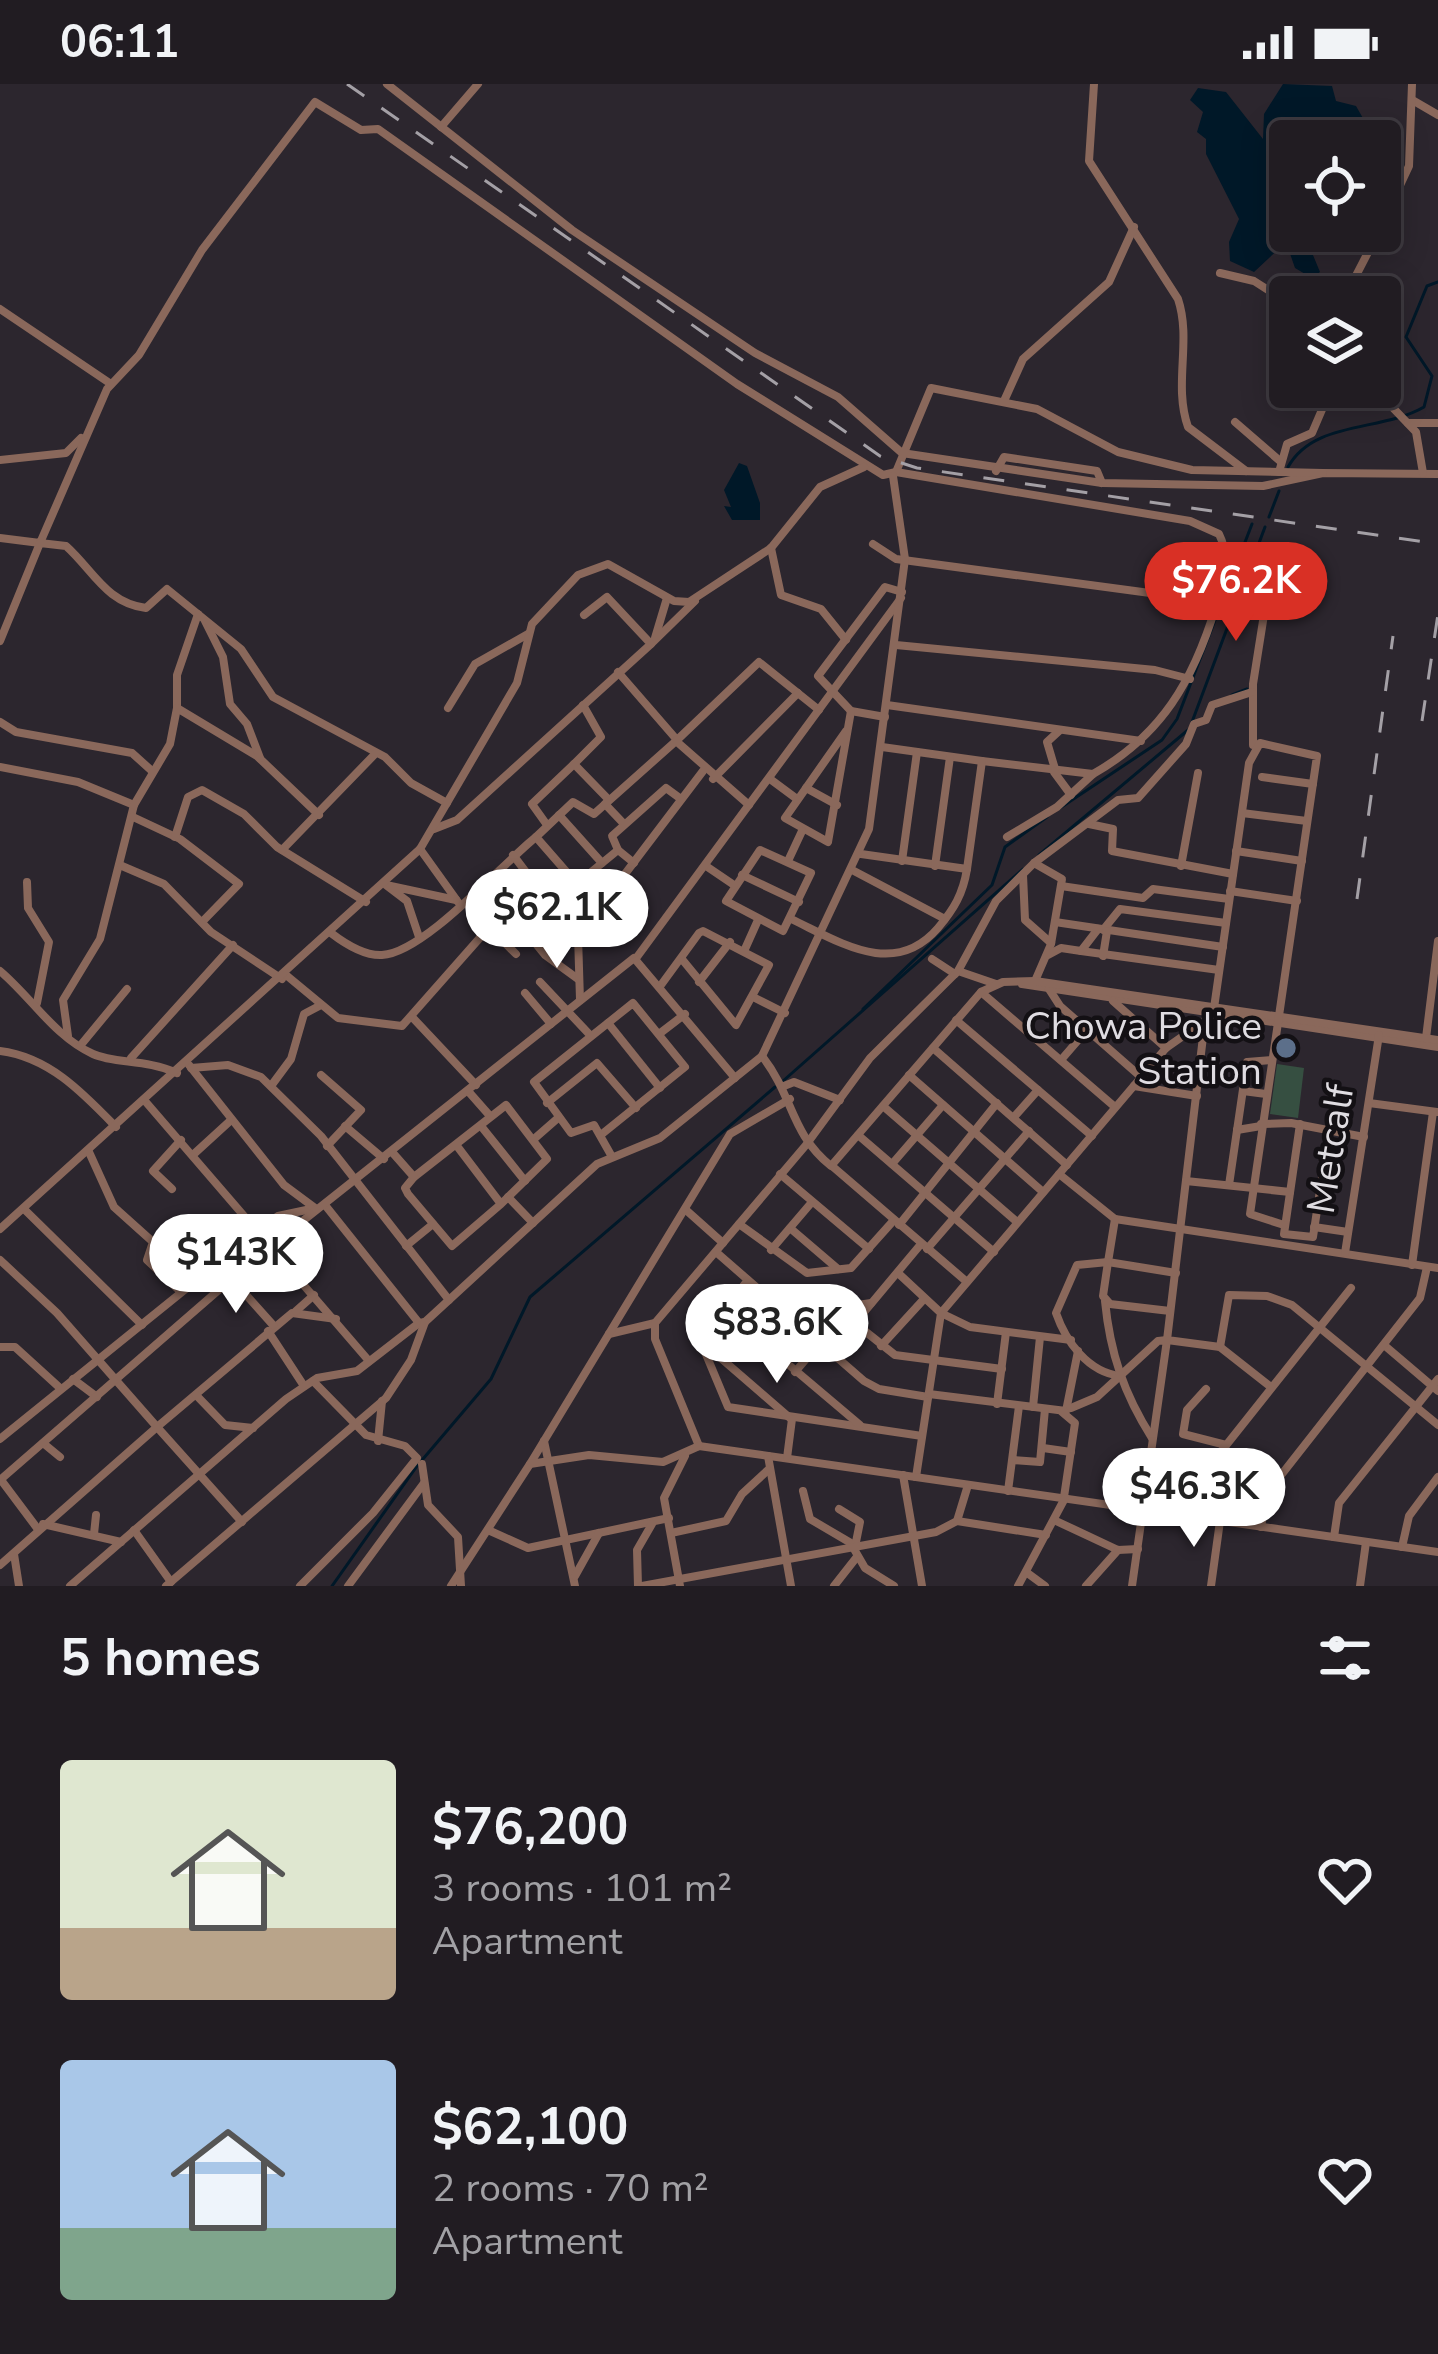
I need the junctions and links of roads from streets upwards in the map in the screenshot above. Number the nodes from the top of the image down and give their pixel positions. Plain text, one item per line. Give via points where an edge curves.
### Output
1 (387, 84) edge
2 (478, 84) edge
3 (1094, 84) edge
4 (1412, 84) edge
5 (1414, 101) junction
6 (1438, 115) edge
7 (441, 127) junction
8 (1401, 183) edge
9 (1134, 226) junction
10 (1220, 273) dead end
11 (1269, 290) edge
12 (0, 309) edge
13 (111, 384) junction
14 (1004, 401) junction
15 (1323, 408) edge
16 (1393, 408) edge
17 (1403, 418) junction
18 (1235, 422) dead end
19 (1438, 423) edge
20 (91, 424) junction
21 (902, 453) junction
22 (1026, 458) junction
23 (0, 460) edge
24 (1280, 461) junction
25 (865, 466) junction
26 (996, 471) junction
27 (1247, 472) junction
28 (1279, 472) junction
29 (1323, 473) junction
30 (1424, 473) junction
31 (1438, 473) edge
32 (894, 474) junction
33 (1033, 475) junction
34 (1102, 483) junction
35 (0, 538) edge
36 (40, 543) junction
37 (873, 544) dead end
38 (771, 548) junction
39 (1273, 558) dead end
40 (905, 560) junction
41 (903, 594) junction
42 (667, 598) junction
43 (696, 600) junction
44 (1217, 602) junction
45 (866, 610) junction
46 (584, 615) dead end
47 (202, 617) junction
48 (884, 622) junction
49 (528, 634) junction
50 (846, 640) junction
51 (0, 641) edge
52 (653, 642) junction
53 (896, 645) junction
54 (618, 672) junction
55 (1190, 679) junction
56 (1252, 692) junction
57 (798, 693) junction
58 (831, 695) junction
59 (583, 705) junction
60 (887, 705) junction
61 (177, 708) junction
62 (448, 708) dead end
63 (819, 710) junction
64 (851, 711) junction
65 (886, 717) junction
66 (0, 722) edge
67 (1060, 730) junction
68 (846, 731) junction
69 (676, 740) junction
70 (1143, 741) junction
71 (882, 747) junction
72 (1253, 748) junction
73 (916, 752) junction
74 (376, 753) junction
75 (950, 757) junction
76 (260, 759) junction
77 (982, 761) junction
78 (574, 764) junction
79 (0, 766) edge
80 (152, 771) junction
81 (703, 771) junction
82 (1055, 771) junction
83 (1198, 773) dead end
84 (1093, 774) junction
85 (1262, 777) dead end
86 (770, 778) junction
87 (712, 779) junction
88 (1313, 784) junction
89 (806, 788) junction
90 (1071, 795) junction
91 (681, 799) junction
92 (796, 799) junction
93 (607, 802) junction
94 (447, 803) junction
95 (134, 805) junction
96 (749, 805) junction
97 (837, 805) junction
98 (1242, 813) junction
99 (319, 815) junction
100 (559, 815) junction
101 (133, 817) junction
102 (1307, 821) junction
103 (624, 824) junction
104 (1088, 824) junction
105 (547, 825) junction
106 (433, 829) junction
107 (802, 831) junction
108 (175, 837) junction
109 (536, 837) junction
110 (1007, 837) dead end
111 (420, 849) junction
112 (282, 850) junction
113 (618, 850) junction
114 (1236, 851) junction
115 (862, 854) junction
116 (512, 855) junction
117 (788, 861) junction
118 (902, 861) junction
119 (1302, 861) junction
120 (602, 863) junction
121 (634, 863) junction
122 (1034, 863) junction
123 (122, 866) junction
124 (706, 866) junction
125 (934, 866) junction
126 (1181, 866) junction
127 (967, 869) junction
128 (854, 871) junction
129 (1022, 873) junction
130 (1232, 874) junction
131 (742, 875) junction
132 (27, 882) dead end
133 (577, 884) junction
134 (386, 885) junction
135 (734, 885) junction
136 (1061, 886) junction
137 (1230, 895) junction
138 (498, 897) dead end
139 (1297, 901) junction
140 (366, 902) junction
141 (458, 902) junction
142 (799, 902) junction
143 (551, 905) junction
144 (791, 919) junction
145 (758, 920) junction
146 (944, 920) junction
147 (202, 922) junction
148 (1055, 922) junction
149 (1226, 923) junction
150 (520, 927) junction
151 (1103, 930) junction
152 (331, 933) junction
153 (824, 934) junction
154 (578, 936) junction
155 (419, 937) junction
156 (501, 940) junction
157 (1438, 941) edge
158 (730, 942) junction
159 (1051, 944) junction
160 (233, 945) junction
161 (1223, 947) junction
162 (746, 949) junction
163 (1081, 951) junction
164 (516, 954) dead end
165 (1103, 956) junction
166 (637, 957) junction
167 (1045, 957) junction
168 (681, 958) junction
169 (932, 958) dead end
170 (1220, 970) junction
171 (0, 971) edge
172 (956, 972) junction
173 (284, 977) junction
174 (578, 979) junction
175 (1035, 981) junction
176 (540, 982) dead end
177 (699, 982) junction
178 (1016, 982) junction
179 (997, 984) junction
180 (661, 985) junction
181 (127, 988) dead end
182 (1049, 989) junction
183 (981, 992) junction
184 (525, 993) dead end
185 (753, 997) junction
186 (580, 1000) junction
187 (1112, 1000) junction
188 (37, 1004) junction
189 (1134, 1004) junction
190 (321, 1005) junction
191 (568, 1011) junction
192 (785, 1013) junction
193 (685, 1014) junction
194 (1211, 1014) junction
195 (413, 1018) junction
196 (1130, 1018) junction
197 (956, 1020) junction
198 (1278, 1021) junction
199 (608, 1022) junction
200 (551, 1024) junction
201 (1087, 1030) junction
202 (659, 1034) junction
203 (590, 1035) junction
204 (68, 1036) junction
205 (1379, 1036) junction
206 (1426, 1038) junction
207 (1438, 1044) edge
208 (80, 1046) junction
209 (933, 1048) junction
210 (1166, 1048) junction
211 (0, 1051) edge
212 (762, 1056) junction
213 (131, 1058) junction
214 (1060, 1060) junction
215 (1272, 1060) junction
216 (189, 1066) junction
217 (177, 1073) junction
218 (321, 1075) dead end
219 (909, 1075) junction
220 (735, 1078) junction
221 (1138, 1081) junction
222 (782, 1083) junction
223 (271, 1087) junction
224 (472, 1088) junction
225 (660, 1088) junction
226 (1038, 1090) junction
227 (1243, 1091) junction
228 (1266, 1094) junction
229 (1197, 1096) junction
230 (790, 1099) junction
231 (842, 1100) junction
232 (145, 1101) junction
233 (548, 1102) junction
234 (998, 1103) junction
235 (1369, 1103) junction
236 (883, 1106) junction
237 (944, 1106) junction
238 (1115, 1107) junction
239 (636, 1108) junction
240 (1435, 1112) edge
241 (490, 1116) junction
242 (1014, 1117) junction
243 (558, 1118) junction
244 (230, 1121) junction
245 (1300, 1124) junction
246 (1261, 1125) junction
247 (345, 1126) junction
248 (481, 1126) junction
249 (116, 1127) junction
250 (1238, 1130) junction
251 (1029, 1131) junction
252 (1329, 1131) junction
253 (974, 1132) junction
254 (602, 1134) junction
255 (858, 1135) junction
256 (917, 1135) junction
257 (1092, 1136) junction
258 (1364, 1137) junction
259 (534, 1138) junction
260 (181, 1140) junction
261 (327, 1145) junction
262 (457, 1145) junction
263 (806, 1145) junction
264 (89, 1152) junction
265 (195, 1153) junction
266 (388, 1155) junction
267 (611, 1155) junction
268 (1006, 1162) junction
269 (949, 1163) junction
270 (892, 1164) junction
271 (1067, 1165) junction
272 (831, 1166) junction
273 (780, 1174) junction
274 (1059, 1174) junction
275 (414, 1178) junction
276 (525, 1180) junction
277 (1186, 1180) junction
278 (354, 1182) junction
279 (1229, 1185) junction
280 (1253, 1188) junction
281 (172, 1189) dead end
282 (981, 1190) junction
283 (925, 1192) junction
284 (1043, 1192) junction
285 (1290, 1192) junction
286 (504, 1200) junction
287 (812, 1202) junction
288 (320, 1207) junction
289 (24, 1209) junction
290 (686, 1210) junction
291 (955, 1217) junction
292 (1115, 1219) junction
293 (897, 1222) junction
294 (1017, 1222) junction
295 (533, 1223) junction
296 (433, 1224) junction
297 (739, 1224) junction
298 (1285, 1225) junction
299 (1, 1226) edge
300 (1314, 1227) junction
301 (260, 1228) junction
302 (790, 1228) junction
303 (1182, 1230) junction
304 (1348, 1232) junction
305 (174, 1241) dead end
306 (1300, 1242) junction
307 (724, 1243) junction
308 (271, 1246) junction
309 (406, 1246) junction
310 (924, 1246) junction
311 (770, 1250) junction
312 (869, 1250) junction
313 (716, 1252) junction
314 (994, 1252) junction
315 (1345, 1253) junction
316 (0, 1260) edge
317 (1108, 1262) junction
318 (220, 1263) junction
319 (1412, 1265) junction
320 (1432, 1268) edge
321 (838, 1269) junction
322 (1176, 1273) junction
323 (898, 1274) junction
324 (232, 1279) junction
325 (748, 1280) junction
326 (967, 1282) junction
327 (1352, 1288) dead end
328 (182, 1292) junction
329 (314, 1294) junction
330 (924, 1299) junction
331 (449, 1300) junction
332 (1104, 1300) junction
333 (872, 1303) junction
334 (853, 1304) junction
335 (724, 1310) junction
336 (296, 1311) junction
337 (1170, 1311) junction
338 (941, 1313) junction
339 (790, 1315) junction
340 (336, 1319) junction
341 (858, 1321) junction
342 (422, 1322) junction
343 (655, 1323) junction
344 (143, 1325) junction
345 (1319, 1327) junction
346 (270, 1328) junction
347 (1006, 1332) junction
348 (608, 1335) junction
349 (1040, 1336) junction
350 (700, 1340) junction
351 (1071, 1340) junction
352 (1167, 1340) junction
353 (820, 1343) junction
354 (1384, 1345) junction
355 (881, 1346) junction
356 (0, 1347) edge
357 (1220, 1347) junction
358 (1078, 1350) junction
359 (99, 1359) junction
360 (369, 1360) junction
361 (933, 1360) junction
362 (1366, 1368) junction
363 (1002, 1369) junction
364 (795, 1372) junction
365 (1120, 1376) junction
366 (73, 1378) junction
367 (116, 1381) junction
368 (308, 1383) junction
369 (1436, 1386) edge
370 (1271, 1387) junction
371 (60, 1388) junction
372 (1206, 1389) dead end
373 (196, 1395) junction
374 (929, 1395) junction
375 (97, 1397) junction
376 (382, 1402) junction
377 (997, 1404) junction
378 (1019, 1406) junction
379 (1033, 1407) junction
380 (1416, 1407) junction
381 (1046, 1409) junction
382 (1066, 1410) junction
383 (791, 1418) junction
384 (356, 1425) junction
385 (1438, 1425) edge
386 (861, 1426) junction
387 (157, 1427) junction
388 (253, 1428) junction
389 (922, 1436) junction
390 (0, 1439) edge
391 (544, 1440) junction
392 (1154, 1440) junction
393 (378, 1442) junction
394 (43, 1443) junction
395 (1226, 1445) junction
396 (699, 1446) junction
397 (1043, 1448) junction
398 (1071, 1452) junction
399 (686, 1455) junction
400 (768, 1456) junction
401 (60, 1457) dead end
402 (787, 1458) junction
403 (1195, 1458) dead end
404 (1013, 1460) junction
405 (549, 1461) junction
406 (422, 1464) dead end
407 (530, 1464) junction
408 (769, 1468) junction
409 (198, 1474) junction
410 (903, 1475) junction
411 (916, 1477) junction
412 (1438, 1477) edge
413 (0, 1480) edge
414 (424, 1484) junction
415 (968, 1485) junction
416 (803, 1491) dead end
417 (1008, 1491) junction
418 (1064, 1497) junction
419 (839, 1509) dead end
420 (1144, 1510) junction
421 (96, 1515) dead end
422 (668, 1518) junction
423 (1054, 1520) junction
424 (1220, 1520) junction
425 (957, 1521) junction
426 (242, 1522) junction
427 (652, 1522) junction
428 (40, 1526) junction
429 (1261, 1527) junction
430 (134, 1530) junction
431 (488, 1530) junction
432 (599, 1533) junction
433 (671, 1533) junction
434 (94, 1534) junction
435 (1046, 1534) junction
436 (1334, 1537) junction
437 (916, 1538) junction
438 (565, 1539) junction
439 (123, 1542) junction
440 (1366, 1542) junction
441 (1402, 1547) junction
442 (855, 1550) junction
443 (1118, 1550) junction
444 (1138, 1550) junction
445 (1438, 1552) edge
446 (14, 1553) junction
447 (785, 1560) junction
448 (0, 1565) edge
449 (1026, 1572) junction
450 (459, 1575) junction
451 (575, 1582) edge
452 (680, 1583) edge
453 (168, 1584) edge
454 (1042, 1585) edge
455 (19, 1586) edge
456 (70, 1586) edge
457 (300, 1586) edge
458 (348, 1586) edge
459 (451, 1586) edge
460 (461, 1586) edge
461 (640, 1586) edge
462 (791, 1586) edge
463 (834, 1586) edge
464 (894, 1586) edge
465 (922, 1586) edge
466 (1018, 1586) edge
467 (1086, 1586) edge
468 (1132, 1586) edge
469 (1211, 1586) edge
470 (1360, 1586) edge

1 - 7 street
2 - 7 street
3 - 9 street via 1089,160
4 - 5 street
5 - 6 street
5 - 8 street
7 - 21 street via 572,230 755,353 838,398
9 - 14 street via 1109,282 1022,359
9 - 27 street via 1183,314 1178,385 1188,427
10 - 11 street
12 - 13 street
13 - 20 street
13 - 25 street via 315,102 361,130 378,129
14 - 21 street via 931,388
14 - 27 street via 1044,411 1118,452 1192,470
15 - 24 street via 1312,434 1287,444
16 - 17 street
17 - 19 street
17 - 30 street via 1420,438
18 - 24 street
20 - 23 street via 70,452
20 - 36 street
21 - 26 street
21 - 32 street
22 - 26 street via 1004,457
22 - 33 street
22 - 34 street via 1097,471
24 - 28 street
25 - 32 street
25 - 38 street via 820,488
26 - 33 street
27 - 28 street
28 - 29 street
29 - 30 street
29 - 34 street via 1263,486
30 - 31 street
32 - 40 street
32 - 44 street via 1204,525 1224,548
33 - 34 street
35 - 36 street
36 - 47 street via 70,548 104,590 130,605 146,608 164,588
36 - 51 street
37 - 40 street
38 - 43 street
38 - 50 street via 778,591 821,609
39 - 56 street
40 - 41 street
40 - 44 street
41 - 45 street via 887,586
41 - 48 street
41 - 53 street
42 - 43 street
42 - 49 street via 621,568 589,568
42 - 52 street
43 - 52 street
44 - 55 street
45 - 48 street
45 - 50 street
46 - 52 street via 607,597
47 - 61 street via 176,675
47 - 74 street via 241,649 273,697
47 - 76 street via 223,657 230,704
48 - 58 street
49 - 62 street via 475,664
49 - 94 street via 517,682
50 - 58 street via 818,676
52 - 54 street
53 - 55 street
53 - 60 street
54 - 59 street
54 - 69 street
55 - 70 street
56 - 72 street
56 - 104 street via 1211,706 1138,798 1118,800
57 - 63 street
57 - 69 street via 759,662
57 - 87 street
58 - 63 street
58 - 64 street
59 - 78 street via 601,737
59 - 106 street via 457,820
60 - 65 street
60 - 67 street
61 - 76 street
61 - 80 street via 174,735
63 - 86 street
64 - 65 street
64 - 68 street
65 - 71 street
66 - 80 street via 16,732 132,753
67 - 70 street
67 - 82 street via 1047,747
68 - 89 street
68 - 97 street
69 - 81 street
69 - 93 street
70 - 84 street
71 - 73 street
71 - 115 street
72 - 88 street via 1315,752
72 - 98 street
73 - 75 street
73 - 118 street
74 - 94 street
74 - 99 street
75 - 77 street
75 - 125 street
76 - 99 street
77 - 82 street
77 - 127 street
78 - 93 street
78 - 105 street via 532,804
79 - 95 street via 79,782
80 - 95 street
81 - 87 street
81 - 91 street
82 - 84 street
82 - 90 street
83 - 126 street
84 - 90 street
85 - 88 street
86 - 92 street
86 - 96 street
87 - 96 street
88 - 102 street
89 - 92 street
89 - 97 street
90 - 110 street
91 - 103 street via 666,788
91 - 121 street
92 - 107 street via 785,820
93 - 100 street via 590,815 574,802
93 - 103 street
94 - 106 street
95 - 101 street
96 - 124 street
97 - 107 street via 830,842
98 - 102 street
98 - 114 street
99 - 112 street
100 - 105 street
100 - 120 street
101 - 108 street
101 - 123 street
102 - 119 street
103 - 113 street via 612,836
104 - 122 street
104 - 126 street via 1113,829 1112,851
105 - 109 street
106 - 111 street
107 - 117 street
108 - 112 street via 188,796 202,790
108 - 147 street via 239,884
109 - 116 street
109 - 133 street
111 - 134 street
111 - 141 street
112 - 140 street
113 - 120 street
113 - 121 street
114 - 119 street
114 - 130 street
115 - 118 street
115 - 128 street
116 - 141 street
116 - 143 street
117 - 131 street via 763,849
117 - 142 street via 811,873
118 - 125 street
119 - 139 street
120 - 133 street
121 - 154 street
122 - 129 street
122 - 136 street via 1057,874
123 - 147 street via 164,884
123 - 204 street via 100,939 63,1000
124 - 135 street
124 - 166 street
125 - 127 street
126 - 130 street
127 - 146 street via 962,895
128 - 146 street
128 - 153 street
129 - 159 street via 1025,920
129 - 172 street via 987,912
130 - 137 street
131 - 135 street
131 - 142 street
132 - 188 street via 28,908 49,938
133 - 143 street
134 - 140 street
134 - 141 street
134 - 155 street via 407,901
135 - 145 street via 727,904
136 - 137 street via 1143,898 1155,889
136 - 148 street
137 - 139 street
137 - 149 street
138 - 150 street
139 - 198 street
140 - 152 street
141 - 155 street
142 - 144 street
143 - 150 street
143 - 154 street
144 - 145 street via 783,931
144 - 153 street
145 - 162 street
146 - 153 street via 921,946 887,956
147 - 160 street
148 - 151 street
148 - 159 street
149 - 151 street via 1120,909
149 - 161 street
150 - 156 street
150 - 174 street
151 - 161 street
151 - 163 street
151 - 165 street
152 - 155 street via 383,955
152 - 173 street
153 - 192 street
154 - 174 street
156 - 164 street
156 - 195 street via 482,934
157 - 206 street
158 - 162 street
158 - 168 street via 703,931
158 - 177 street
159 - 167 street
160 - 173 street
160 - 213 street
161 - 170 street
162 - 185 street via 769,962
163 - 165 street
163 - 167 street
165 - 170 street
166 - 180 street
166 - 186 street
167 - 175 street
168 - 177 street
168 - 180 street
169 - 172 street
170 - 194 street
171 - 188 street
172 - 179 street
172 - 231 street via 870,1058
173 - 190 street
173 - 216 street
174 - 186 street
175 - 178 street
175 - 194 street
176 - 191 street
177 - 185 street via 736,1025
178 - 179 street
178 - 182 street
179 - 183 street
180 - 193 street
181 - 208 street
182 - 187 street
182 - 201 street
183 - 197 street
183 - 214 street
184 - 200 street
185 - 192 street
186 - 191 street
187 - 189 street
187 - 196 street
188 - 204 street
189 - 194 street
189 - 196 street
190 - 195 street via 344,1020 402,1026
190 - 223 street via 304,1015 291,1059
191 - 200 street
191 - 203 street
192 - 212 street
193 - 202 street
193 - 220 street
194 - 198 street
194 - 210 street
194 - 229 street
195 - 224 street
196 - 210 street
197 - 209 street
197 - 226 street
198 - 205 street
198 - 215 street
199 - 202 street via 633,1003
199 - 203 street
199 - 225 street
200 - 224 street
201 - 214 street
201 - 221 street
202 - 225 street via 685,1067
203 - 233 street via 534,1082
204 - 208 street
205 - 206 street
205 - 207 street
205 - 235 street, Metcalf
206 - 207 street
208 - 213 street
209 - 219 street
209 - 234 street
210 - 221 street
211 - 249 street via 50,1067
212 - 220 street
212 - 222 street
213 - 217 street
214 - 238 street
215 - 227 street via 1248,1060
215 - 228 street
216 - 217 street
216 - 223 street via 239,1067
216 - 244 street
217 - 232 street
218 - 247 street via 361,1110
219 - 236 street
219 - 237 street
220 - 267 street via 660,1138
221 - 229 street
221 - 238 street
222 - 230 street
222 - 231 street
223 - 261 street
224 - 241 street
224 - 266 street
225 - 239 street
226 - 242 street
226 - 257 street
227 - 228 street
227 - 250 street
228 - 246 street
229 - 277 street
230 - 263 street
230 - 290 street via 730,1134
231 - 263 street
232 - 249 street
232 - 260 street
233 - 239 street via 597,1063
233 - 243 street
234 - 242 street
234 - 253 street
235 - 240 street
235 - 258 street, Metcalf
236 - 255 street
236 - 256 street
237 - 253 street
237 - 256 street
238 - 257 street
239 - 254 street
240 - 319 street
241 - 248 street
241 - 259 street via 506,1105
242 - 251 street
243 - 254 street via 572,1133 594,1125
243 - 259 street
244 - 265 street
244 - 288 street via 284,1185
245 - 246 street
245 - 252 street
245 - 285 street
246 - 250 street
246 - 280 street
247 - 261 street
247 - 266 street
248 - 262 street
248 - 276 street
249 - 264 street
250 - 279 street
251 - 268 street
251 - 271 street
252 - 258 street
252 - 300 street
253 - 268 street
253 - 269 street
254 - 267 street
255 - 270 street
255 - 272 street
256 - 269 street
256 - 270 street
257 - 271 street
258 - 304 street, Metcalf
259 - 276 street via 547,1159
260 - 265 street
260 - 281 street via 153,1171
261 - 278 street
262 - 275 street
262 - 286 street
263 - 272 street
263 - 273 street
264 - 289 street
264 - 328 street via 114,1207 153,1242 146,1258
265 - 301 street
266 - 275 street
266 - 278 street
267 - 295 street
268 - 282 street
268 - 284 street
269 - 282 street
269 - 283 street
270 - 283 street
271 - 274 street
272 - 293 street
273 - 287 street
273 - 297 street
274 - 284 street
274 - 292 street
275 - 296 street via 406,1191
276 - 286 street
277 - 279 street
277 - 303 street
278 - 288 street
278 - 309 street
279 - 280 street
280 - 285 street
280 - 298 street via 1250,1216
282 - 291 street
282 - 294 street
283 - 291 street
283 - 293 street
284 - 294 street
285 - 298 street
286 - 295 street
286 - 296 street via 454,1245
287 - 302 street
287 - 312 street
288 - 301 street
288 - 308 street
288 - 342 street
289 - 299 street
289 - 344 street
290 - 307 street
290 - 348 street
291 - 310 street
291 - 314 street
292 - 303 street
292 - 317 street
293 - 310 street
293 - 312 street
294 - 314 street
295 - 331 street
296 - 309 street
297 - 307 street
297 - 311 street
298 - 306 street via 1284,1234
300 - 304 street
300 - 306 street via 1312,1238
301 - 308 street
301 - 318 street
302 - 311 street
302 - 321 street
303 - 306 street
303 - 322 street
304 - 315 street, Metcalf
305 - 318 street
306 - 315 street
307 - 313 street
308 - 324 street
308 - 329 street
309 - 331 street
310 - 323 street
310 - 326 street
311 - 321 street via 802,1273
312 - 321 street
313 - 325 street
313 - 343 street
314 - 326 street
315 - 319 street, Metcalf
316 - 359 street
317 - 322 street
317 - 332 street
317 - 351 street via 1078,1265 1067,1281 1056,1312
318 - 328 street
319 - 320 street, Metcalf
320 - 354 street
322 - 337 street
323 - 330 street
323 - 333 street
324 - 346 street
324 - 367 street
325 - 335 street
325 - 339 street
326 - 338 street
327 - 345 street
328 - 344 street
329 - 336 street
329 - 340 street
330 - 338 street
330 - 355 street
331 - 342 street
332 - 337 street
332 - 365 street
333 - 334 street
333 - 341 street
334 - 339 street
334 - 341 street
335 - 350 street
335 - 364 street
336 - 340 street
336 - 346 street
337 - 352 street
338 - 347 street
338 - 361 street
339 - 353 street
340 - 360 street
341 - 355 street
342 - 360 street
342 - 376 street via 411,1360
343 - 348 street
343 - 396 street
344 - 359 street
345 - 357 street via 1282,1300 1236,1292 1226,1298
345 - 362 street
345 - 370 street
346 - 368 street
346 - 373 street
347 - 349 street
347 - 363 street
348 - 391 street
349 - 351 street
349 - 379 street
350 - 383 street
350 - 383 street via 728,1407
351 - 358 street
352 - 357 street
352 - 365 street
352 - 392 street
353 - 364 street
353 - 374 street via 871,1385
354 - 362 street
354 - 369 street
355 - 361 street
356 - 371 street via 15,1347
357 - 370 street
358 - 365 street via 1099,1372
358 - 382 street
359 - 366 street
359 - 367 street
360 - 368 street
361 - 363 street
361 - 374 street
362 - 380 street
362 - 429 street via 1267,1493
363 - 377 street
364 - 386 street
365 - 382 street
365 - 392 street
366 - 371 street
366 - 375 street
367 - 375 street
367 - 387 street
368 - 384 street
368 - 388 street
369 - 380 street
370 - 395 street
371 - 390 street
372 - 395 street via 1187,1410 1183,1434
373 - 387 street
373 - 388 street via 223,1424
374 - 377 street
374 - 389 street
375 - 394 street
376 - 384 street
376 - 393 street
377 - 378 street
378 - 379 street
378 - 404 street
379 - 381 street
380 - 385 street
380 - 436 street via 1339,1503
381 - 382 street
381 - 397 street
382 - 398 street via 1075,1420
383 - 386 street
383 - 402 street
384 - 393 street
384 - 426 street
386 - 389 street
387 - 409 street
387 - 428 street
388 - 409 street
389 - 411 street
391 - 405 street
391 - 407 street
392 - 420 street
393 - 457 street via 405,1447 416,1461
394 - 401 street
394 - 413 street
395 - 403 street via 1214,1460
396 - 399 street
396 - 400 street
397 - 398 street
397 - 404 street via 1040,1462
398 - 418 street
399 - 405 street
399 - 422 street via 666,1489
400 - 402 street
400 - 408 street
402 - 410 street
404 - 417 street
405 - 407 street
405 - 438 street
406 - 414 street
407 - 431 street
408 - 433 street via 726,1521
408 - 447 street
409 - 426 street
409 - 430 street
410 - 411 street
410 - 437 street
411 - 415 street
412 - 441 street via 1408,1516
413 - 428 street
414 - 450 street via 432,1513 457,1535
414 - 458 street
415 - 417 street
415 - 425 street
416 - 442 street via 810,1519
417 - 418 street
418 - 420 street
418 - 423 street
419 - 442 street via 860,1521
420 - 424 street
420 - 444 street
421 - 434 street
422 - 427 street
422 - 433 street
423 - 435 street
423 - 443 street
424 - 429 street
424 - 469 street
425 - 435 street
425 - 437 street
426 - 453 street
427 - 432 street
427 - 461 street via 637,1550
428 - 434 street
428 - 446 street
429 - 436 street
430 - 439 street
430 - 453 street
431 - 438 street via 524,1548
431 - 450 street
432 - 438 street
432 - 451 street
433 - 452 street
434 - 439 street
435 - 449 street
436 - 440 street
437 - 442 street
437 - 465 street
438 - 451 street
439 - 456 street
440 - 441 street
440 - 470 street
441 - 445 street
442 - 447 street
442 - 463 street
442 - 464 street via 877,1579
443 - 444 street
443 - 467 street
444 - 468 street
446 - 448 street
446 - 455 street
447 - 452 street
447 - 462 street
449 - 454 street
449 - 466 street
450 - 459 street
450 - 460 street
452 - 461 street

